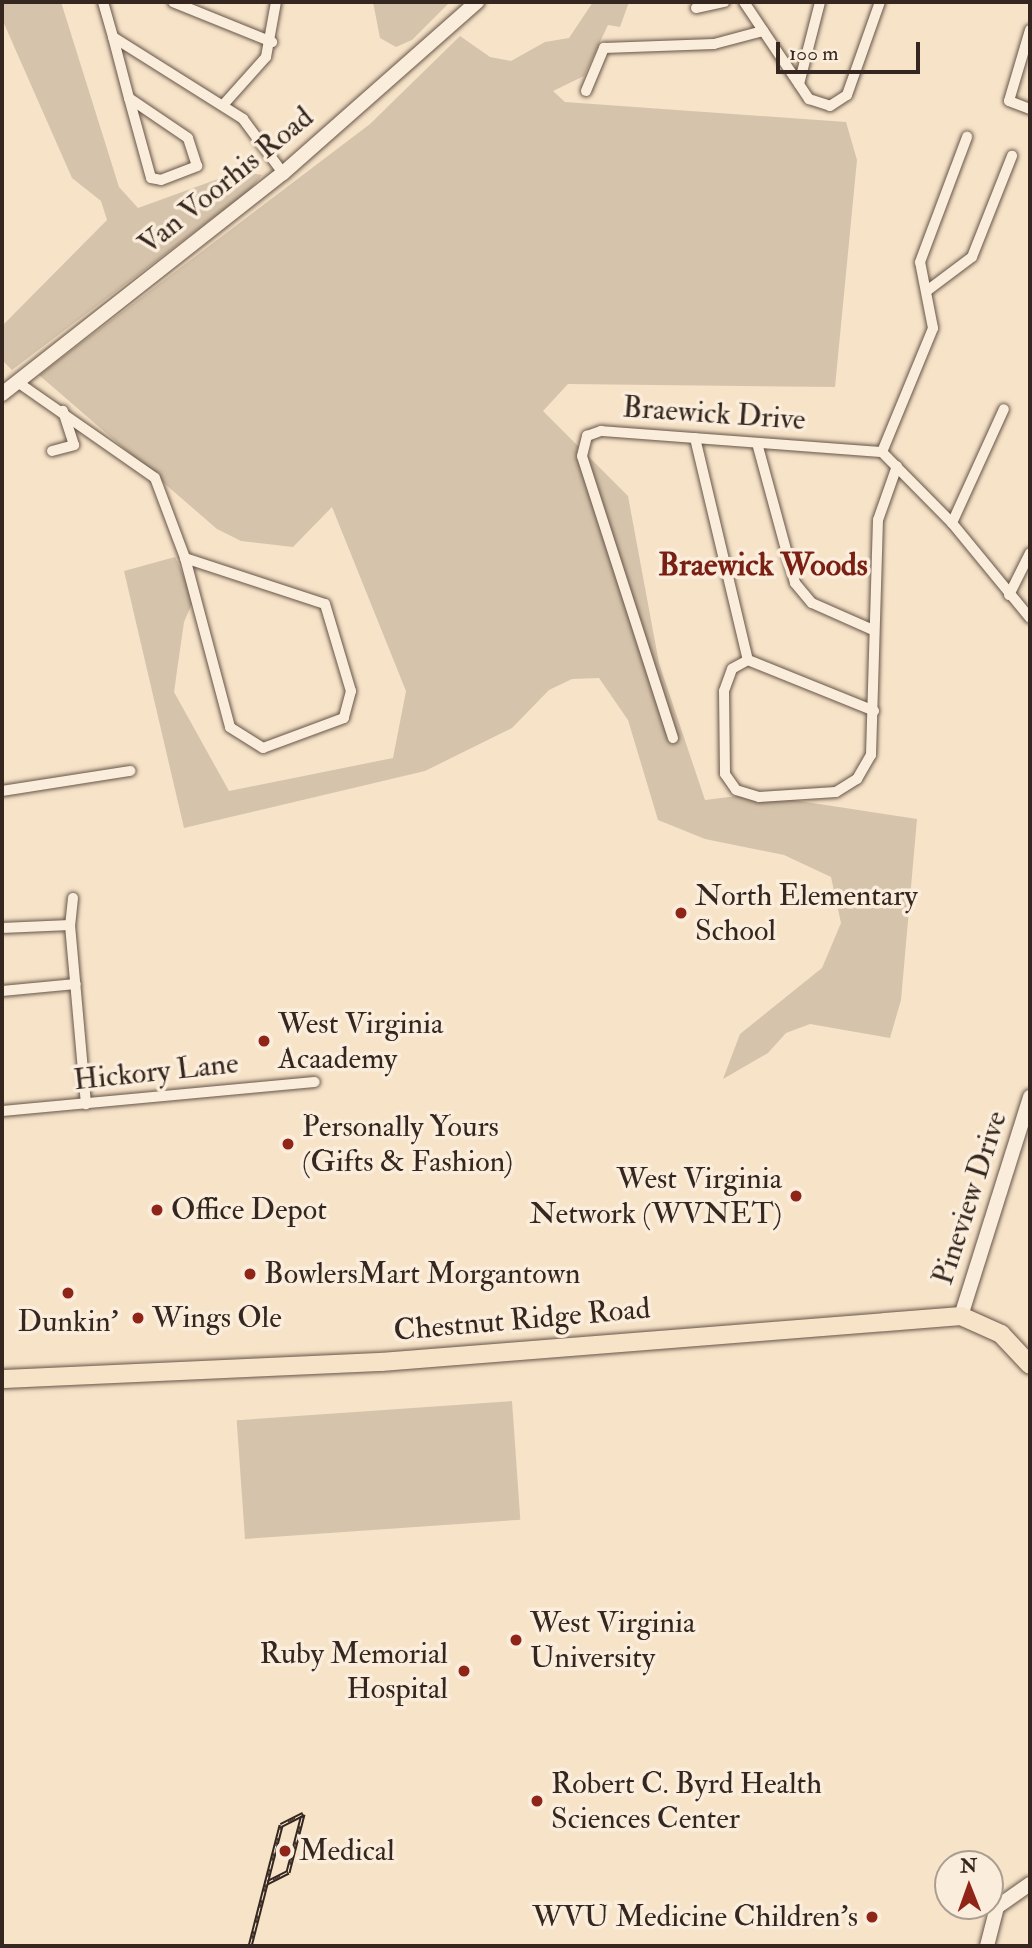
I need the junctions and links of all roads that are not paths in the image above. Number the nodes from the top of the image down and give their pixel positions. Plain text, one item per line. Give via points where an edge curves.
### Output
1 (103, 2) edge
2 (173, 2) edge
3 (276, 2) edge
4 (477, 2) edge
5 (724, 2) edge
6 (744, 2) edge
7 (820, 2) edge
8 (880, 2) edge
9 (696, 8) dead end
10 (1030, 30) edge
11 (764, 31) junction
12 (113, 37) junction
13 (272, 42) junction
14 (799, 84) junction
15 (586, 91) dead end
16 (129, 98) junction
17 (224, 104) junction
18 (1030, 109) edge
19 (967, 137) dead end
20 (1012, 156) dead end
21 (283, 173) junction
22 (929, 290) junction
23 (16, 381) junction
24 (2, 394) edge
25 (1004, 409) dead end
26 (63, 411) junction
27 (695, 438) junction
28 (757, 443) junction
29 (52, 451) dead end
30 (882, 452) junction
31 (897, 466) junction
32 (952, 523) junction
33 (1030, 553) edge
34 (185, 558) junction
35 (1009, 594) junction
36 (1030, 618) edge
37 (873, 630) junction
38 (748, 660) junction
39 (874, 712) junction
40 (673, 738) dead end
41 (130, 771) dead end
42 (2, 791) edge
43 (73, 898) dead end
44 (70, 925) junction
45 (2, 928) edge
46 (76, 984) junction
47 (2, 991) edge
48 (315, 1082) dead end
49 (1030, 1097) edge
50 (86, 1104) junction
51 (2, 1111) edge
52 (961, 1316) junction
53 (1030, 1365) edge
54 (2, 1379) edge
55 (1030, 1884) edge
56 (987, 1946) edge

1 - 12 street
2 - 13 street
3 - 13 street
4 - 21 street, Van Voorhis Road
5 - 9 street
6 - 11 street
7 - 14 street
8 - 14 street via 847,95 830,106 809,99
10 - 18 street via 1009,101
11 - 14 street
11 - 15 street via 714,44 604,48
12 - 16 street
12 - 17 street
13 - 17 street via 253,79
16 - 16 street via 151,177 161,180 197,166 188,138
17 - 21 street via 243,119
19 - 22 street via 920,262
20 - 22 street via 972,257
21 - 23 street, Van Voorhis Road
22 - 30 street via 933,328
23 - 24 street, Van Voorhis Road
23 - 26 street
25 - 32 street
26 - 29 street via 74,445
26 - 34 street via 155,478
27 - 28 street, Braewick Drive
27 - 38 street
27 - 40 street, Braewick Drive via 601,431 587,436 582,456
28 - 30 street, Braewick Drive
28 - 37 street via 795,583 813,603
30 - 31 street
31 - 32 street
31 - 37 street via 878,520
32 - 35 street
33 - 35 street
34 - 34 street via 230,727 264,748 344,718 351,691 325,604
35 - 36 street
37 - 39 street
38 - 39 street
38 - 39 street via 732,668 724,691 725,774 736,790 759,797 836,792 858,779 871,755
41 - 42 street
43 - 44 street
44 - 45 street
44 - 46 street
46 - 47 street
46 - 50 street
48 - 50 street, Hickory Lane
49 - 52 street, Pineview Drive
50 - 51 street, Hickory Lane
52 - 53 main road, Chestnut Ridge Road via 1001,1334
52 - 54 main road, Chestnut Ridge Road via 381,1362
55 - 56 street via 997,1907

